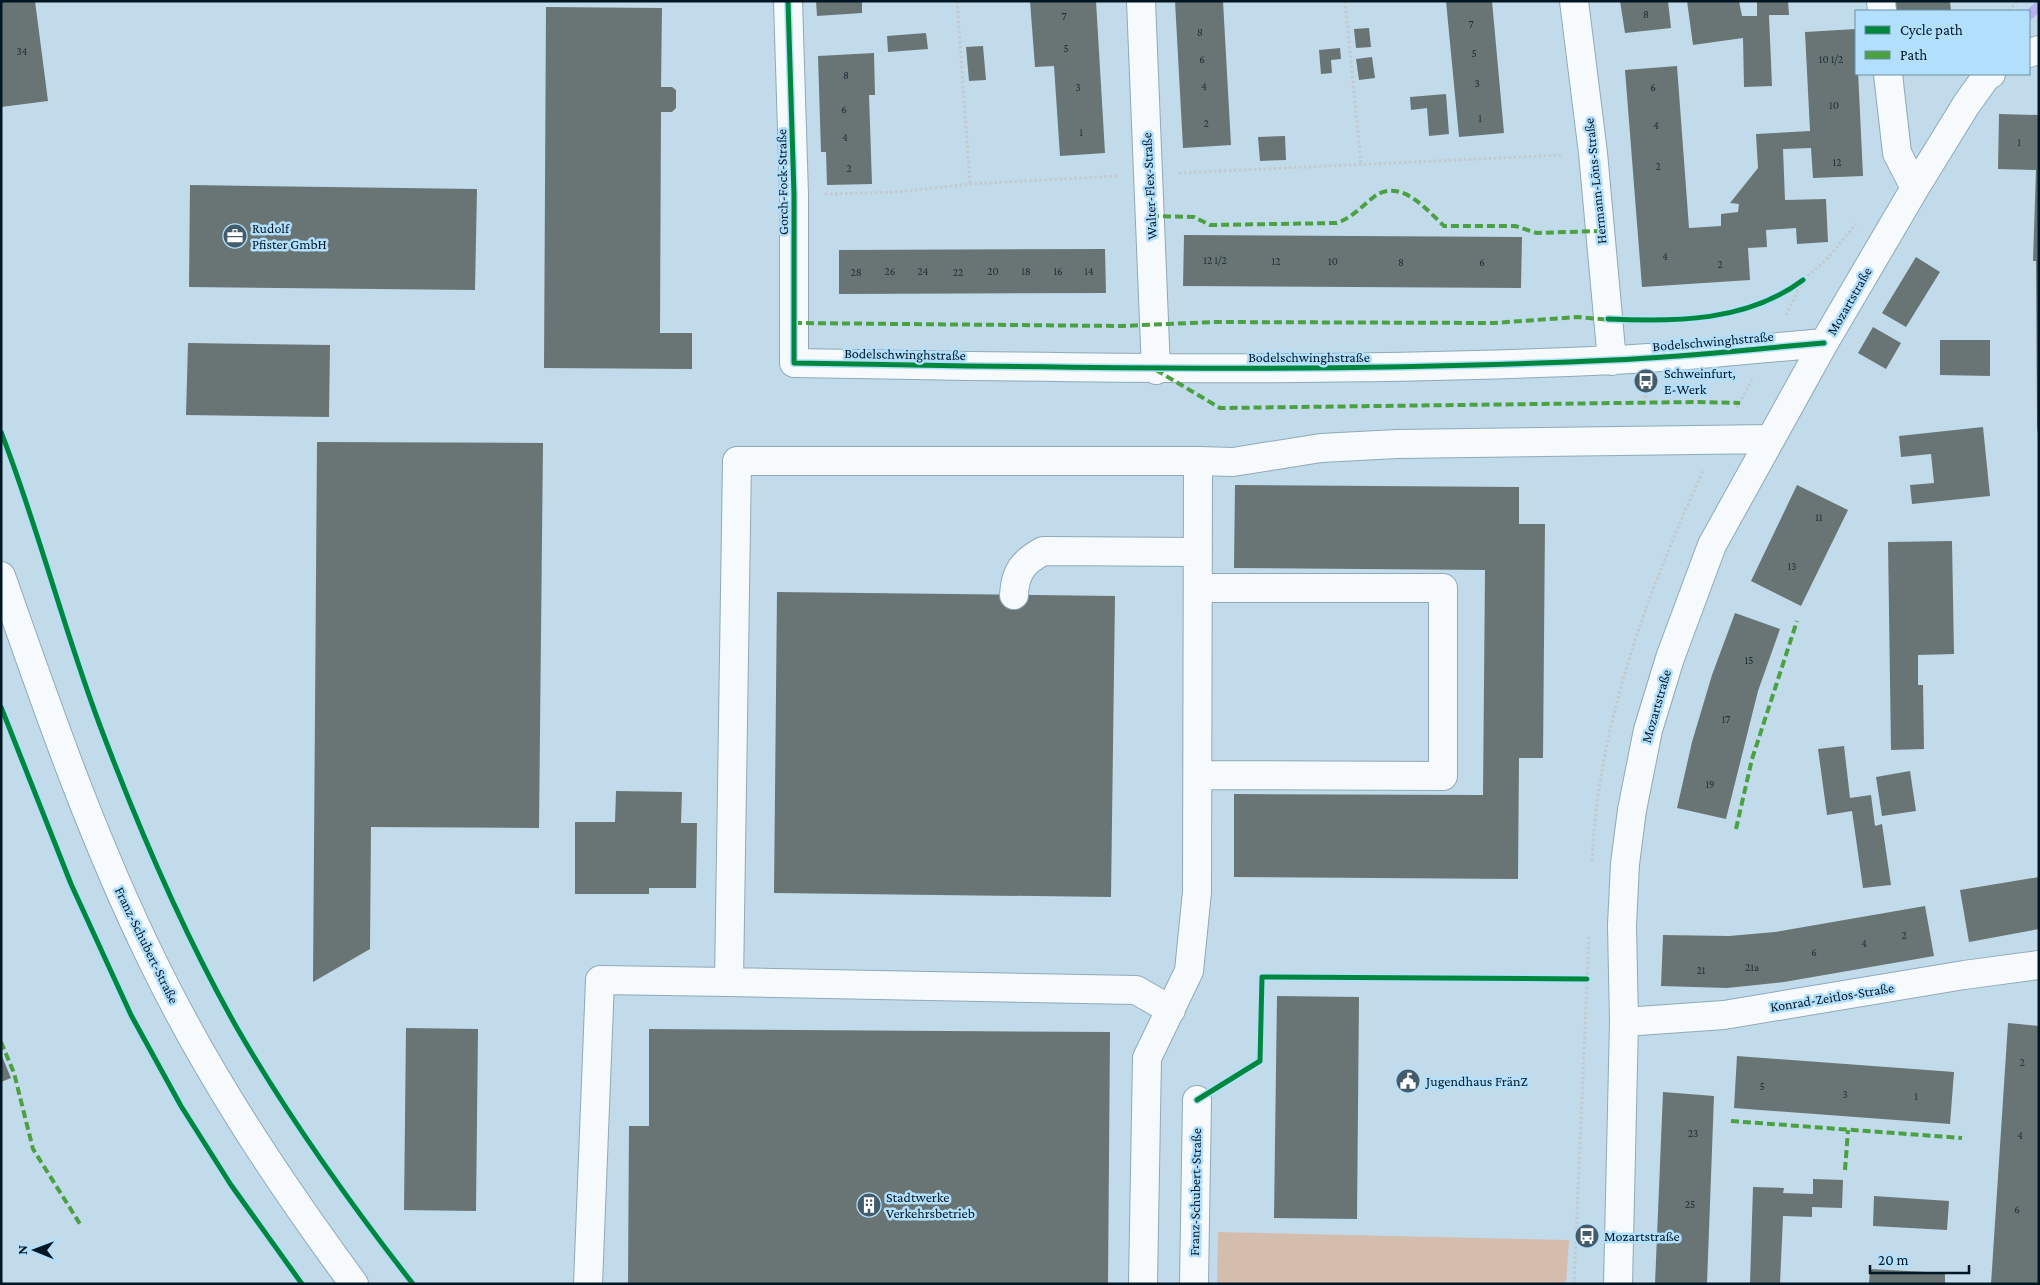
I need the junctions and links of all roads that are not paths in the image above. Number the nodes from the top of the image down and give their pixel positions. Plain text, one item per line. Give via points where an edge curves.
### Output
1 (788, 1) edge
2 (1141, 1) edge
3 (1574, 1) edge
4 (1888, 75) edge
5 (1989, 75) edge
6 (1915, 188) junction
7 (1824, 343) junction
8 (1612, 360) junction
9 (794, 363) joint
10 (1156, 370) junction
11 (1770, 440) junction
12 (1198, 461) junction
13 (1198, 552) junction
14 (1, 576) edge
15 (1198, 588) junction
16 (1014, 594) dead end
17 (1198, 775) junction
18 (2039, 965) edge
19 (729, 982) junction
20 (1171, 1010) junction
21 (1624, 1022) junction
22 (1196, 1100) dead end
23 (354, 1284) edge
24 (588, 1284) edge
25 (1143, 1284) edge
26 (1194, 1284) edge
27 (1618, 1284) edge

1 - 9 street, Gorch-Fock-Straße via 794,195
2 - 10 street, Walter-Flex-Straße
3 - 8 street, Hermann-Löns-Straße via 1593,153
4 - 6 street via 1897,153
5 - 6 street, Mozartstraße via 1966,105
6 - 7 street, Mozartstraße
7 - 8 street, Bodelschwinghstraße via 1706,355
7 - 11 street, Mozartstraße
8 - 10 street, Bodelschwinghstraße via 1390,368
9 - 10 street, Bodelschwinghstraße
11 - 12 street via 1397,444 1321,448 1233,462
11 - 21 street, Mozartstraße via 1712,545 1670,658 1648,730 1625,864 1622,925
12 - 13 street
12 - 19 street via 737,461
13 - 15 street
13 - 16 street via 1043,551 1028,559 1018,572
14 - 23 street, Franz-Schubert-Straße via 85,807 153,962 237,1115
15 - 17 street
15 - 17 street via 1442,588 1442,776
17 - 20 street via 1197,892 1189,971
18 - 21 street, Konrad-Zeitlos-Straße via 1724,1015
19 - 20 street via 1136,990
19 - 24 street via 600,980
20 - 25 street via 1147,1058
21 - 27 street, Mozartstraße
22 - 26 street, Franz-Schubert-Straße

